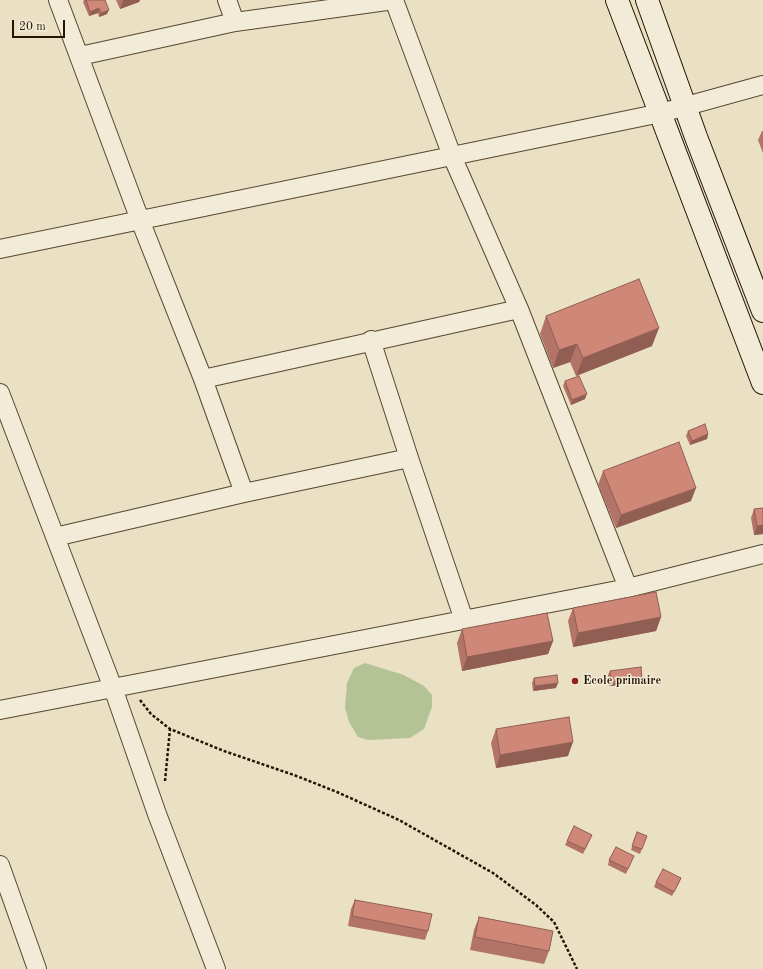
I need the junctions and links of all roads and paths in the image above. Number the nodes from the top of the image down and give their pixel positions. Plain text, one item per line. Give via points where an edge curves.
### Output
1 (58, 0) edge
2 (227, 0) edge
3 (394, 0) edge
4 (618, 0) edge
5 (647, 0) edge
6 (236, 22) junction
7 (80, 56) junction
8 (763, 85) edge
9 (685, 106) junction
10 (661, 113) junction
11 (452, 156) junction
12 (140, 220) junction
13 (0, 249) edge
14 (519, 309) junction
15 (763, 311) edge
16 (371, 340) junction
17 (203, 379) junction
18 (763, 383) edge
19 (0, 393) edge
20 (409, 458) junction
21 (244, 493) junction
22 (54, 537) junction
23 (763, 554) edge
24 (628, 588) junction
25 (464, 620) junction
26 (121, 686) junction
27 (0, 710) edge
28 (170, 729) junction
29 (157, 814) junction
30 (0, 865) edge
31 (37, 969) edge
32 (216, 969) edge
33 (577, 969) edge

1 - 7 street
2 - 6 street
3 - 6 street
3 - 11 street
4 - 10 street
5 - 9 street
6 - 7 street
7 - 12 street
8 - 9 street
9 - 10 street
9 - 15 street
10 - 11 street
10 - 18 street
11 - 12 street
11 - 14 street
12 - 13 street
12 - 17 street
14 - 16 street
14 - 24 street
16 - 17 street
16 - 20 street
17 - 21 street
19 - 22 street
20 - 21 street
20 - 25 street
21 - 22 street
22 - 26 street
23 - 24 street
24 - 25 street
25 - 26 street
26 - 27 street
26 - 28 path
26 - 29 street
28 - 29 path via 165,781
28 - 33 path via 337,792 399,820 493,873 554,922
29 - 32 street
30 - 31 street

